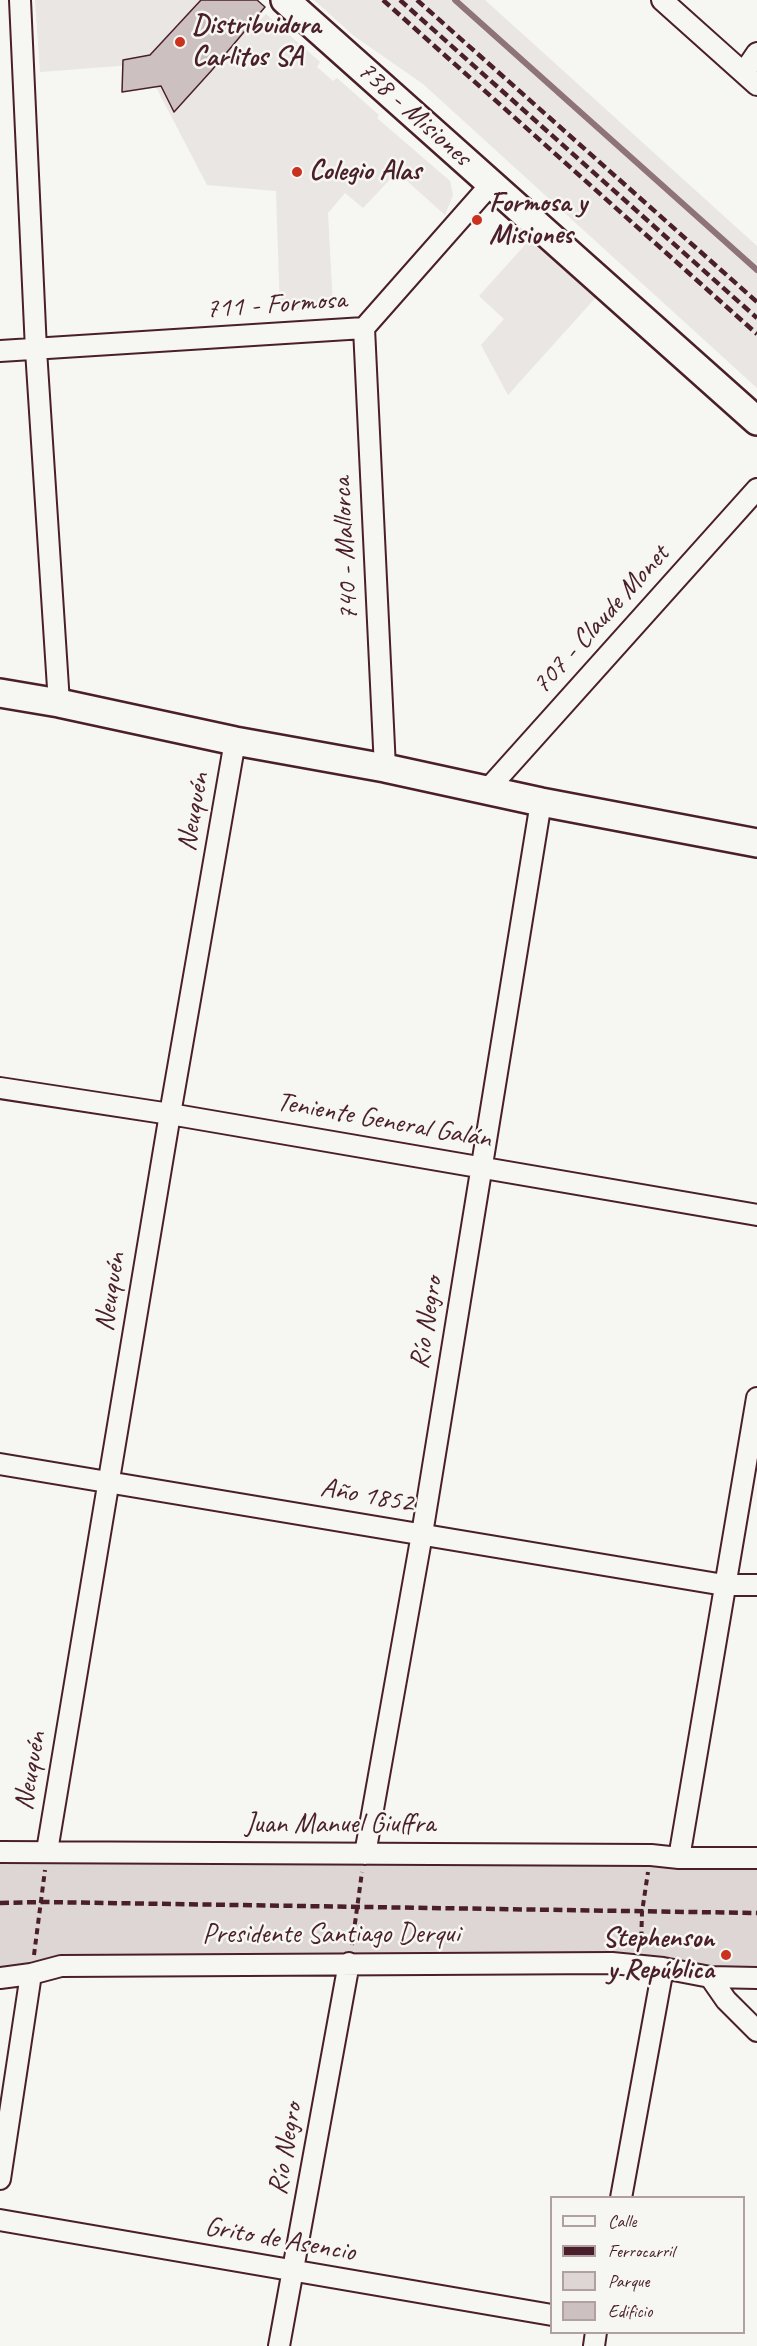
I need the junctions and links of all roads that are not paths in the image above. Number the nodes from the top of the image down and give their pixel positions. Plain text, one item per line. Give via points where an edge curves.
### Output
1 (20, 0) edge
2 (285, 0) edge
3 (662, 0) edge
4 (757, 52) edge
5 (750, 79) edge
6 (491, 184) junction
7 (364, 328) junction
8 (36, 350) junction
9 (0, 351) edge
10 (757, 422) edge
11 (757, 489) edge
12 (0, 693) edge
13 (59, 703) junction
14 (235, 741) junction
15 (385, 768) junction
16 (488, 789) junction
17 (541, 802) junction
18 (757, 843) edge
19 (0, 1088) edge
20 (170, 1114) junction
21 (481, 1167) junction
22 (757, 1215) edge
23 (757, 1398) edge
24 (0, 1464) edge
25 (109, 1481) junction
26 (422, 1534) junction
27 (724, 1585) junction
28 (757, 1585) edge
29 (47, 1851) junction
30 (0, 1852) edge
31 (365, 1854) junction
32 (679, 1858) junction
33 (757, 1858) edge
34 (349, 1964) junction
35 (663, 1968) junction
36 (31, 1974) junction
37 (710, 1977) junction
38 (0, 1978) edge
39 (757, 1978) edge
40 (757, 2031) edge
41 (0, 2179) edge
42 (621, 2196) edge
43 (0, 2220) edge
44 (292, 2271) junction
45 (550, 2315) edge
46 (279, 2346) edge

1 - 8 street
2 - 6 street, 738 - Misiones
3 - 5 street
4 - 5 street
6 - 7 street, 711 - Formosa
6 - 10 street, 738 - Misiones
7 - 8 street, 711 - Formosa
7 - 15 street, 740 - Mallorca
8 - 9 street, 711 - Formosa
8 - 13 street
11 - 16 street, 707 - Claude Monet
12 - 13 street
13 - 14 street
14 - 15 street
14 - 20 street, Neuquén
15 - 16 street
16 - 17 street
17 - 18 street
17 - 21 street, Río Negro
19 - 20 street, Teniente General Galán
20 - 21 street, Teniente General Galán
20 - 25 street, Neuquén
21 - 22 street, Teniente General Galán
21 - 26 street, Río Negro
23 - 27 street
24 - 25 street, Año 1852
25 - 26 street, Año 1852
25 - 29 street, Neuquén
26 - 27 street, Año 1852
26 - 31 street, Río Negro
27 - 28 street, Año 1852
27 - 32 street
29 - 30 street, Juan Manuel Giuffra
29 - 31 street, Juan Manuel Giuffra
31 - 32 street, Juan Manuel Giuffra
32 - 33 street, Juan Manuel Giuffra
34 - 35 street, Presidente Santiago Derqui via 612,1963
34 - 36 street, Presidente Santiago Derqui via 61,1966
34 - 44 street, Río Negro
35 - 37 street, Presidente Santiago Derqui
35 - 42 street
36 - 38 street, Presidente Santiago Derqui
36 - 41 street
37 - 39 street, Presidente Santiago Derqui
37 - 40 street via 726,2000
43 - 44 street, Grito de Asencio
44 - 45 street, Grito de Asencio
44 - 46 street, Río Negro

